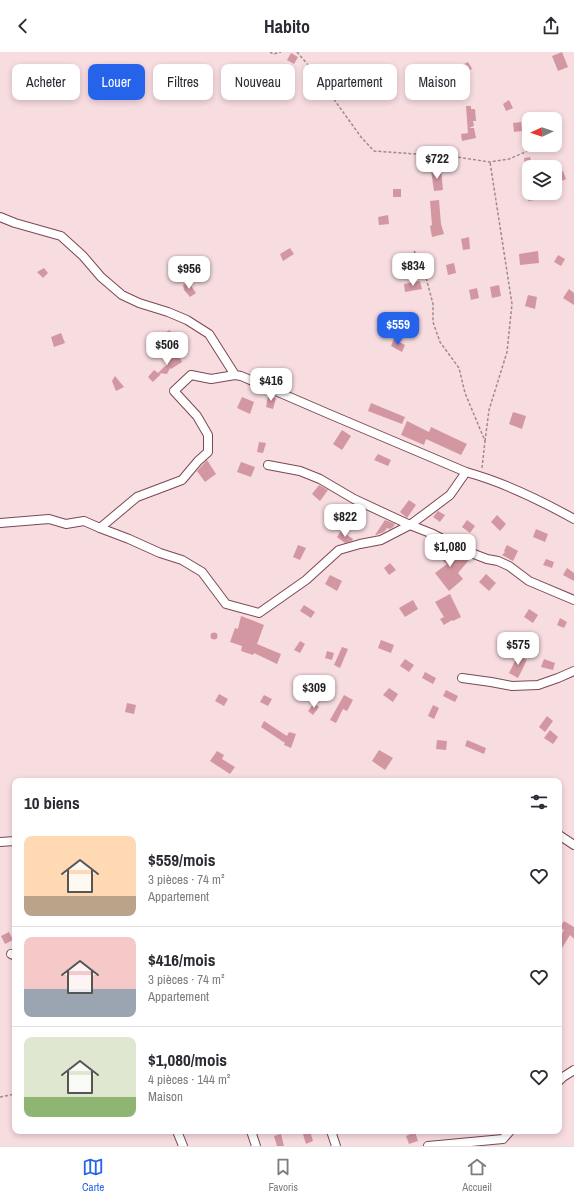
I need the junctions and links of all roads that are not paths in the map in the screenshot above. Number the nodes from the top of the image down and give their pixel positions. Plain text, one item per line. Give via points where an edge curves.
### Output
1 (0, 217) edge
2 (235, 374) junction
3 (268, 465) dead end
4 (466, 472) junction
5 (574, 519) edge
6 (0, 522) edge
7 (410, 525) junction
8 (100, 528) junction
9 (574, 600) edge
10 (574, 671) edge
11 (462, 678) dead end
12 (562, 837) edge
13 (12, 841) edge
14 (0, 842) edge
15 (574, 846) edge
16 (574, 1070) edge
17 (562, 1078) edge
18 (178, 1134) edge
19 (252, 1134) edge
20 (332, 1134) edge
21 (507, 1134) edge
22 (183, 1146) edge
23 (256, 1146) edge
24 (336, 1146) edge
25 (428, 1146) edge

1 - 2 street via 61,236 122,295 186,320 209,334
2 - 4 street
2 - 8 street via 211,379 192,375 174,391 197,416 208,435 208,452 182,480 137,497
3 - 7 street via 320,479 354,499
4 - 5 street via 481,476
4 - 7 street via 450,495
6 - 8 street via 49,519 66,524 84,522
7 - 8 street via 381,540 339,550 306,580 259,613 226,604 202,572 182,560
7 - 9 street via 466,552 509,566 528,581
10 - 11 street via 538,685 512,686
12 - 15 street
13 - 14 street
16 - 17 street
18 - 22 street
19 - 23 street
20 - 24 street
21 - 25 street via 503,1139

